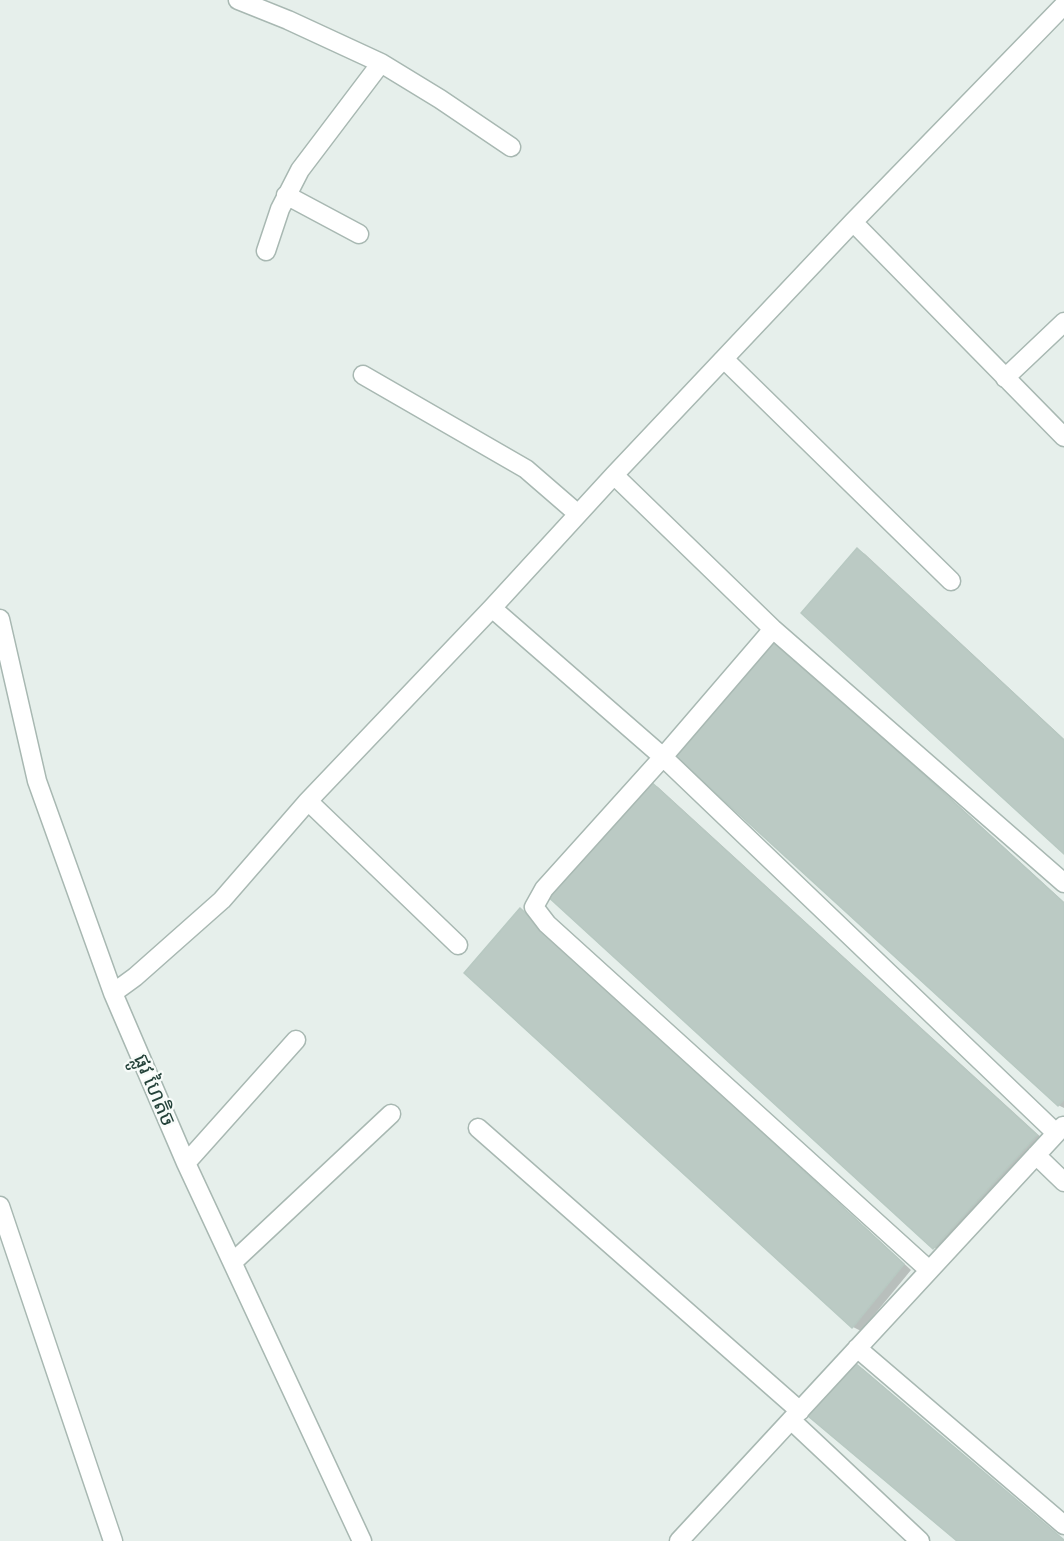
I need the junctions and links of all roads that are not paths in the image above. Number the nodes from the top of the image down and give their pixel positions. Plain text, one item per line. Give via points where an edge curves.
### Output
1 (238, 0) edge
2 (1064, 5) edge
3 (381, 63) junction
4 (511, 147) dead end
5 (286, 195) junction
6 (853, 222) junction
7 (359, 234) dead end
8 (266, 251) dead end
9 (1064, 322) edge
10 (724, 359) junction
11 (363, 375) dead end
12 (1005, 378) junction
13 (1064, 437) edge
14 (614, 475) junction
15 (578, 514) junction
16 (951, 581) dead end
17 (492, 608) junction
18 (0, 619) edge
19 (773, 629) junction
20 (663, 757) junction
21 (308, 801) junction
22 (1064, 883) edge
23 (458, 945) dead end
24 (113, 993) junction
25 (296, 1040) dead end
26 (391, 1114) dead end
27 (478, 1128) dead end
28 (1060, 1129) edge
29 (1036, 1155) junction
30 (186, 1163) junction
31 (1064, 1182) edge
32 (0, 1206) edge
33 (233, 1263) junction
34 (929, 1270) junction
35 (857, 1348) junction
36 (796, 1415) junction
37 (1064, 1525) edge
38 (113, 1541) edge
39 (362, 1541) edge
40 (679, 1541) edge
41 (920, 1541) edge

1 - 3 street
2 - 6 street
3 - 4 street
3 - 5 street via 300,170
5 - 7 street
5 - 8 street
6 - 10 street
6 - 12 street
9 - 12 street
10 - 14 street
10 - 16 street
11 - 15 street via 526,469
12 - 13 street
14 - 15 street
14 - 19 street
15 - 17 street
17 - 20 street
17 - 21 street
18 - 24 street, ផ្លូវ ហៃតិច via 37,781
19 - 20 street
19 - 22 street
20 - 28 street
20 - 34 street via 544,890 534,907 547,924
21 - 23 street
21 - 24 street via 222,900
24 - 30 street, ផ្លូវ ហៃតិច
25 - 30 street
26 - 33 street
27 - 36 street
28 - 29 street
29 - 31 street
29 - 34 street
30 - 33 street, ផ្លូវ ហៃតិច
32 - 38 street
33 - 39 street, ផ្លូវ ហៃតិច
34 - 35 street
35 - 36 street
35 - 37 street
36 - 40 street
36 - 41 street

